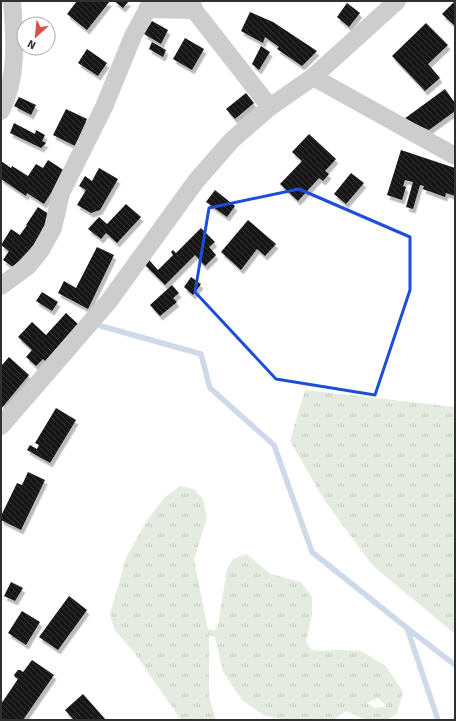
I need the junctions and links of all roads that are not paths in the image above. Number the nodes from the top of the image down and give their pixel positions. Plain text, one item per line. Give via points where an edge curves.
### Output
1 (12, 1) edge
2 (397, 1) edge
3 (150, 5) edge
4 (193, 6) edge
5 (313, 77) junction
6 (270, 107) junction
7 (1, 111) edge
8 (455, 156) edge
9 (1, 286) edge
10 (1, 426) edge

1 - 7 street via 14,61
2 - 5 street
3 - 4 street
3 - 9 street via 133,36 104,107 61,193 53,228 41,250 28,266
4 - 6 street
5 - 6 street
5 - 8 street
6 - 10 street via 232,140 196,181 109,301

